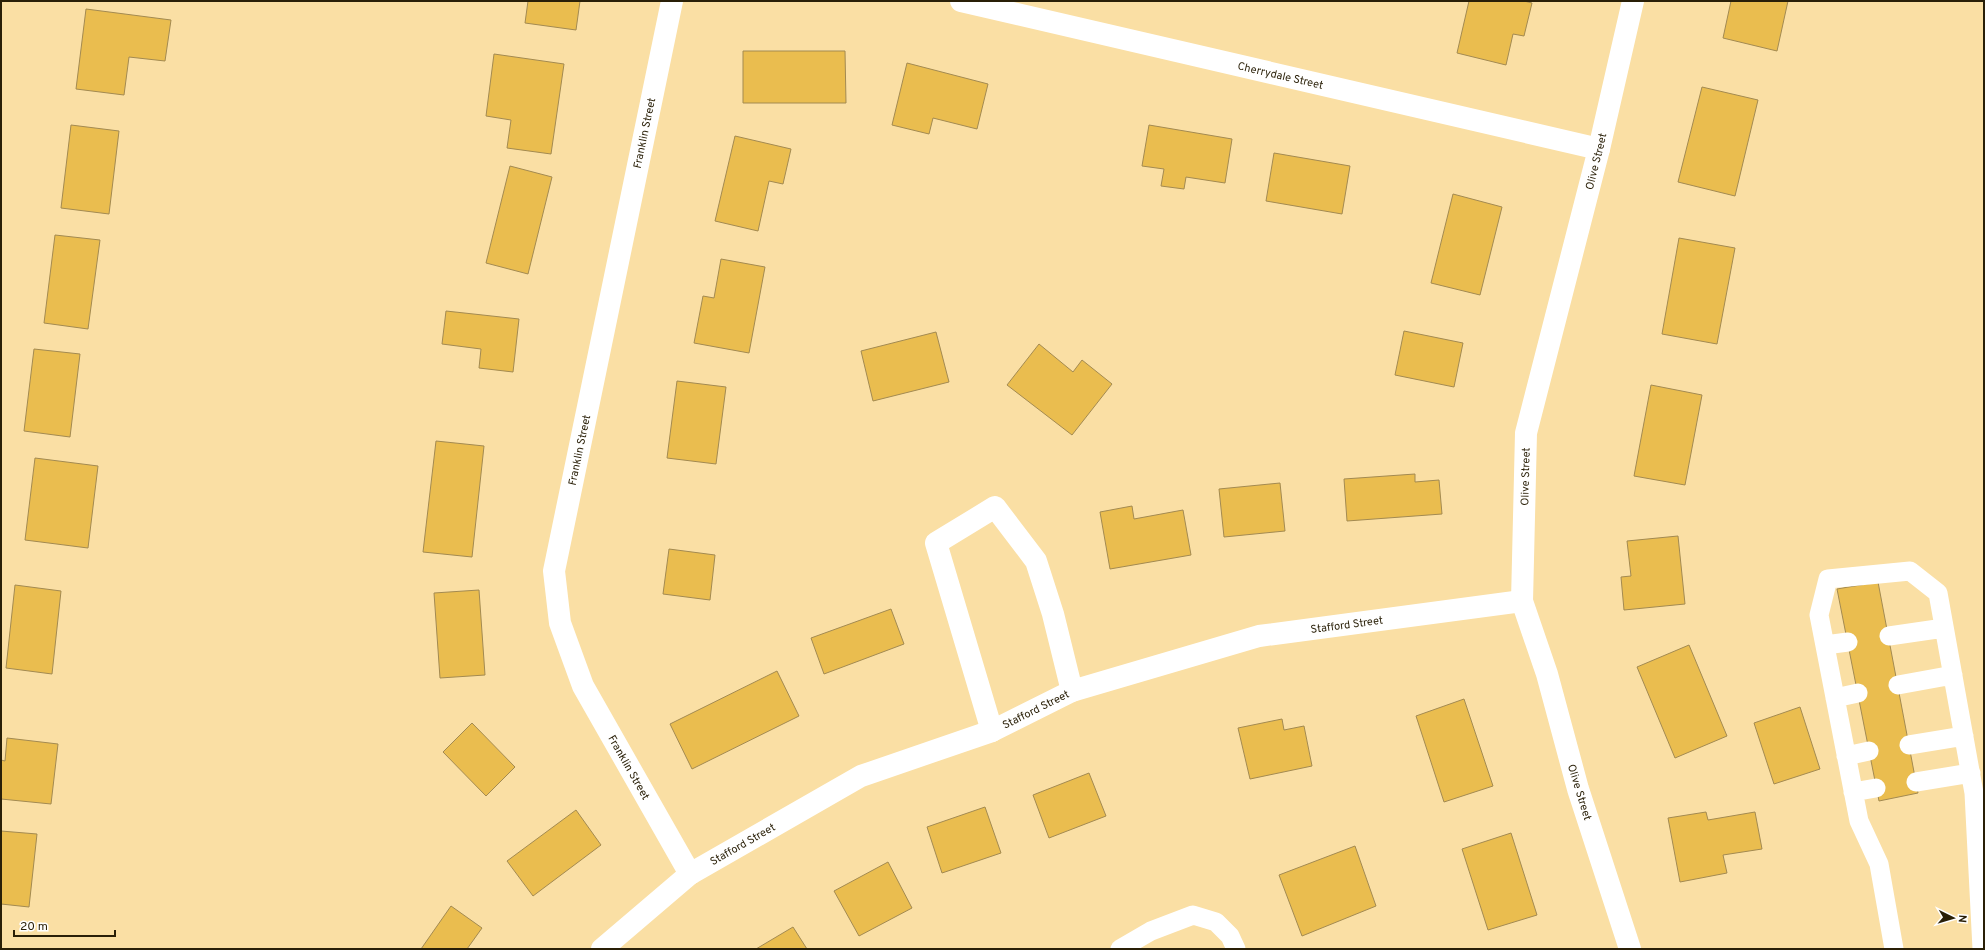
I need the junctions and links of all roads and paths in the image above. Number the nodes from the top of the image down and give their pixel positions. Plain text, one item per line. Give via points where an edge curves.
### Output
1 (672, 1) edge
2 (961, 1) edge
3 (1633, 1) edge
4 (1599, 149) junction
5 (1522, 601) junction
6 (1944, 628) junction
7 (1888, 636) dead end
8 (1848, 642) dead end
9 (1825, 645) junction
10 (1953, 675) junction
11 (1898, 685) dead end
12 (1072, 691) junction
13 (1858, 693) dead end
14 (1835, 698) junction
15 (992, 731) junction
16 (1964, 736) junction
17 (1909, 745) dead end
18 (1869, 751) dead end
19 (1846, 756) junction
20 (1971, 773) junction
21 (1916, 782) dead end
22 (1876, 788) dead end
23 (1853, 792) junction
24 (690, 874) junction
25 (602, 949) edge
26 (1120, 949) edge
27 (1236, 949) edge
28 (1630, 949) edge
29 (1894, 949) edge
30 (1982, 949) edge

1 - 24 street, Franklin Street via 554,571 560,624 583,686
2 - 4 street, Cherrydale Street
3 - 4 street, Olive Street
4 - 5 street, Olive Street via 1526,433
5 - 12 street, Stafford Street via 1259,636
5 - 28 street, Olive Street via 1547,674 1578,789
6 - 7 lane
6 - 9 lane via 1938,593 1910,571 1828,579 1819,615
6 - 10 lane
8 - 9 lane
9 - 14 lane
10 - 11 lane
10 - 16 lane
12 - 15 street, Stafford Street
12 - 15 street via 1053,614 1036,562 995,507 936,543
13 - 14 lane
14 - 19 lane
15 - 24 street, Stafford Street via 861,776
16 - 17 lane
16 - 20 lane
18 - 19 lane
19 - 23 lane
20 - 21 lane
20 - 30 lane
22 - 23 lane
23 - 29 lane via 1859,821 1879,864
24 - 25 street, Stafford Street
26 - 27 lane via 1151,930 1193,914 1216,922 1230,936

